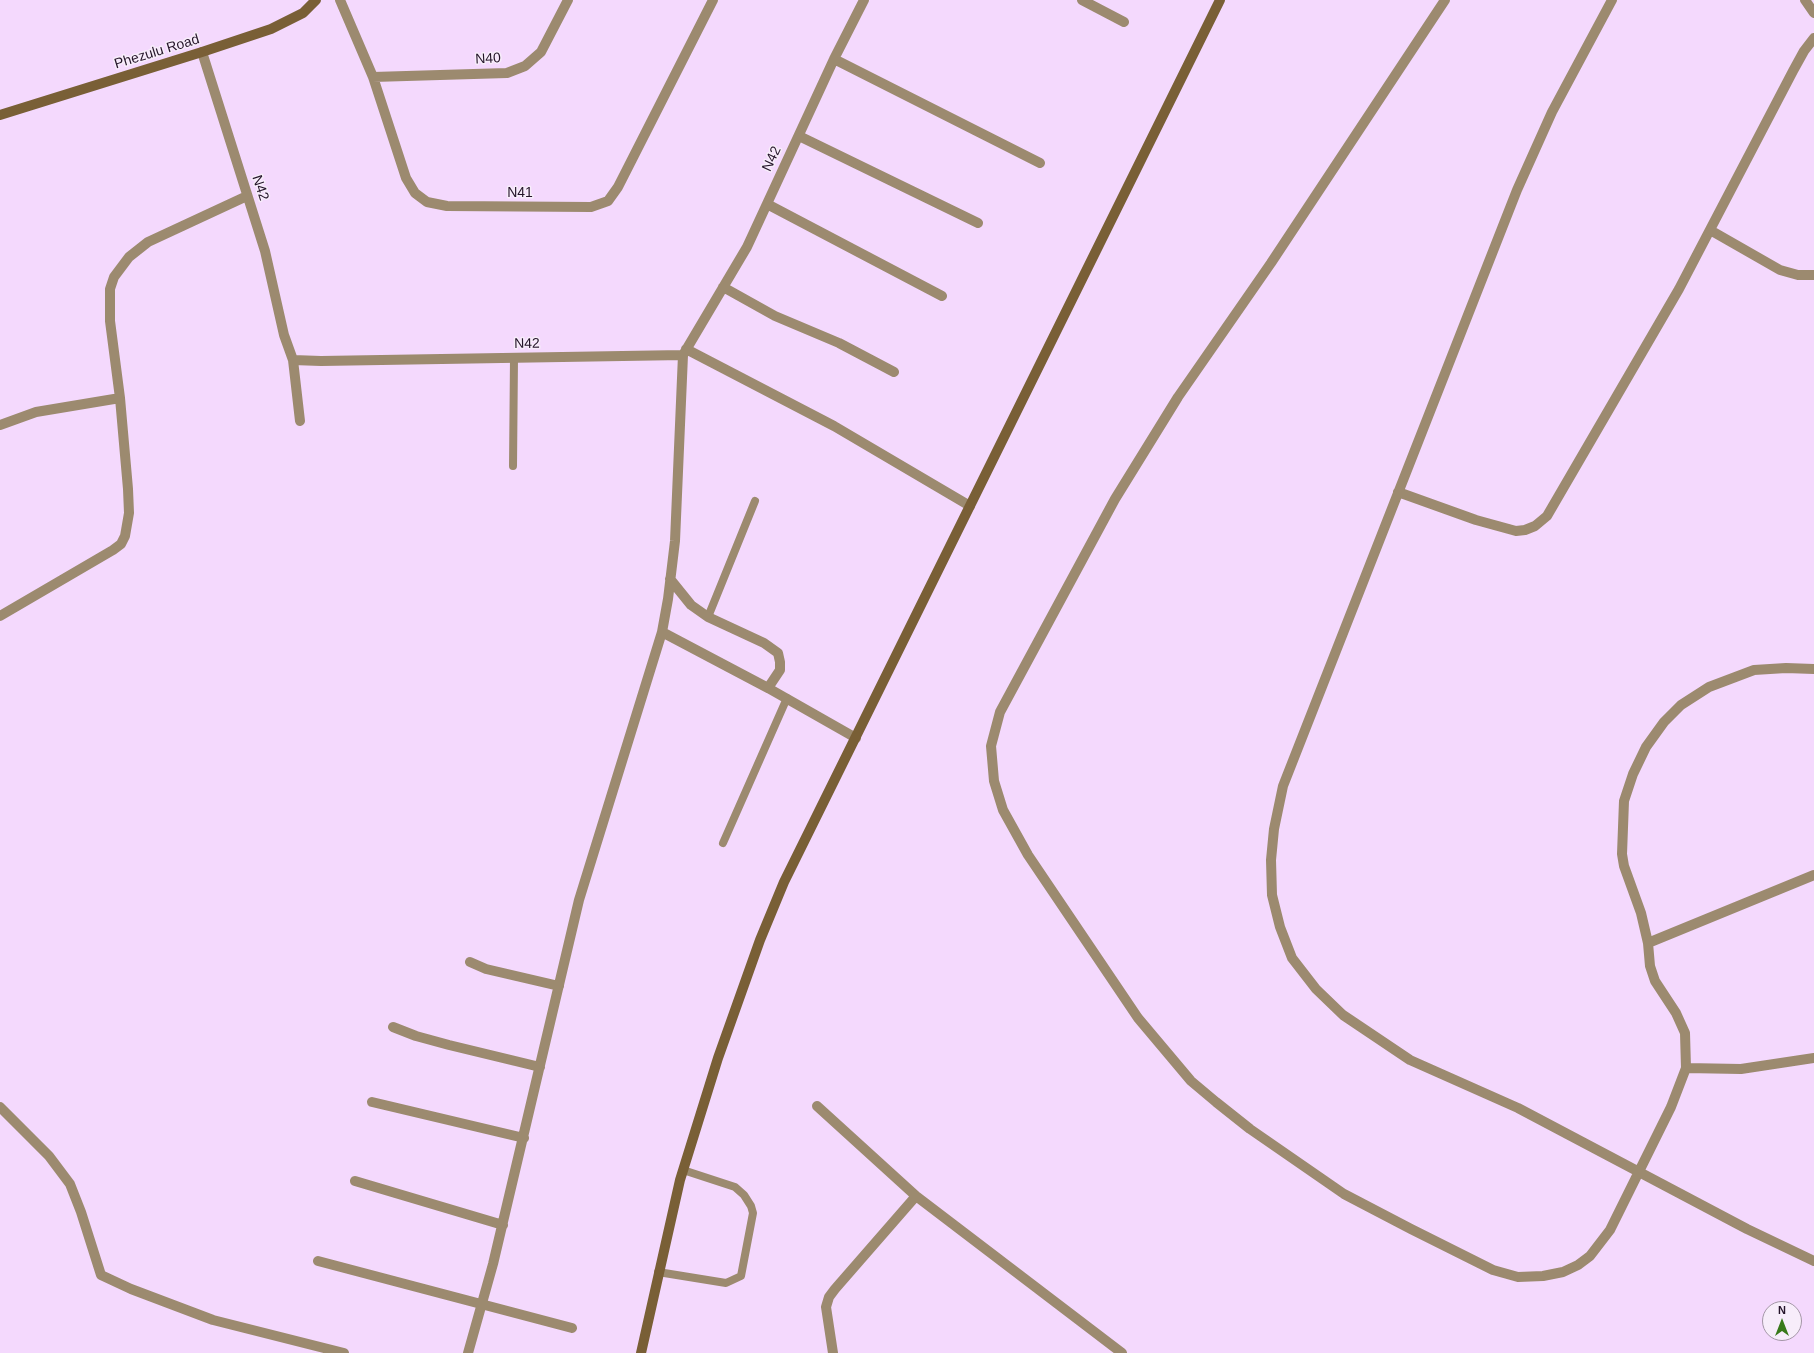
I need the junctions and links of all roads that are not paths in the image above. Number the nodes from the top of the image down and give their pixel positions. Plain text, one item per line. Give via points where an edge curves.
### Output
1 (316, 0) edge
2 (340, 0) edge
3 (568, 0) edge
4 (713, 0) edge
5 (864, 0) edge
6 (1082, 0) edge
7 (1220, 0) edge
8 (1445, 0) edge
9 (1612, 0) edge
10 (1805, 0) edge
11 (1814, 13) edge
12 (1124, 22) dead end
13 (1814, 38) edge
14 (202, 52) junction
15 (834, 59) junction
16 (373, 77) junction
17 (0, 115) edge
18 (798, 136) junction
19 (1040, 163) dead end
20 (247, 196) junction
21 (766, 204) junction
22 (978, 223) dead end
23 (1710, 230) junction
24 (1814, 275) edge
25 (723, 287) junction
26 (942, 296) dead end
27 (685, 352) junction
28 (514, 358) junction
29 (293, 360) junction
30 (894, 372) dead end
31 (120, 398) junction
32 (300, 421) dead end
33 (0, 425) edge
34 (513, 466) dead end
35 (1398, 492) junction
36 (755, 502) dead end
37 (970, 506) junction
38 (670, 579) junction
39 (0, 616) edge
40 (708, 617) junction
41 (662, 632) junction
42 (1814, 669) edge
43 (768, 688) junction
44 (787, 698) junction
45 (856, 738) junction
46 (723, 843) dead end
47 (1814, 875) edge
48 (1648, 942) junction
49 (470, 962) dead end
50 (559, 986) junction
51 (393, 1027) dead end
52 (1814, 1058) edge
53 (540, 1067) junction
54 (1686, 1068) junction
55 (372, 1102) dead end
56 (817, 1106) dead end
57 (0, 1107) edge
58 (524, 1138) junction
59 (683, 1170) junction
60 (1639, 1171) junction
61 (355, 1182) dead end
62 (916, 1196) junction
63 (503, 1225) junction
64 (318, 1261) dead end
65 (1814, 1261) edge
66 (658, 1272) junction
67 (482, 1304) junction
68 (572, 1328) dead end
69 (344, 1353) edge
70 (468, 1353) edge
71 (641, 1353) edge
72 (833, 1353) edge
73 (1122, 1353) edge

1 - 14 street, Phezulu Road via 302,13 271,29
2 - 16 street, N41
3 - 16 street, N40 via 541,52 525,66 507,73
4 - 16 street, N41 via 618,187 608,200 590,207 446,206 427,202 415,193 406,178
5 - 15 street, N42
6 - 12 street
7 - 37 street
8 - 60 street via 1271,263 1178,397 1116,499 1000,712 991,746 994,781 1003,810 1028,855 1138,1018 1191,1081 1250,1129 1344,1194 1493,1270 1518,1277 1543,1276 1563,1272 1578,1265 1599,1245 1610,1230
9 - 35 street via 1552,112 1517,190
10 - 11 street
13 - 23 street via 1793,71
14 - 17 street, Phezulu Road
14 - 20 street, N42
15 - 18 street, N42
15 - 19 street
18 - 21 street, N42
18 - 22 street
20 - 29 street, N42 via 265,251 284,335
20 - 31 street via 148,242 129,257 114,277 110,289 110,321
21 - 25 street, N42 via 747,247
21 - 26 street
23 - 24 street via 1780,270 1798,275
23 - 35 street via 1679,289 1547,516 1535,526 1516,531 1476,520
25 - 27 street, N42
25 - 30 street via 775,316 839,343
27 - 28 street, N42
27 - 37 street via 834,426
27 - 38 street via 675,540
28 - 29 street, N42
28 - 34 lane
29 - 32 street
31 - 33 street via 36,412
31 - 39 street via 129,513 121,544
35 - 60 street via 1283,786 1274,829 1271,860 1272,895 1280,927 1292,958 1316,989 1343,1015 1410,1060 1518,1108
36 - 40 lane
37 - 45 street
38 - 40 street via 691,605
38 - 41 street
40 - 43 street via 764,643 778,653 780,670
41 - 43 street
41 - 50 street via 579,900
42 - 48 street via 1754,670 1709,687 1681,705 1664,722 1646,747 1624,801 1622,854
43 - 44 street
44 - 45 street
44 - 46 lane
45 - 59 street via 784,882 760,940 718,1058
47 - 48 street
48 - 54 street via 1650,966 1655,981 1676,1013 1685,1033
49 - 50 street via 486,969
50 - 53 street
51 - 53 street via 449,1045
52 - 54 street via 1742,1069
53 - 58 street
54 - 60 street via 1671,1107
55 - 58 street
56 - 62 street
57 - 69 street via 49,1156 70,1184 82,1212 101,1275 213,1320
58 - 63 street
59 - 66 street
59 - 66 lane via 735,1187 751,1206 753,1213 741,1276 726,1282
60 - 65 street via 1747,1229
61 - 63 street
62 - 72 street via 829,1298 826,1307
62 - 73 street
63 - 67 street
64 - 67 street
66 - 71 street
67 - 68 street
67 - 70 street

